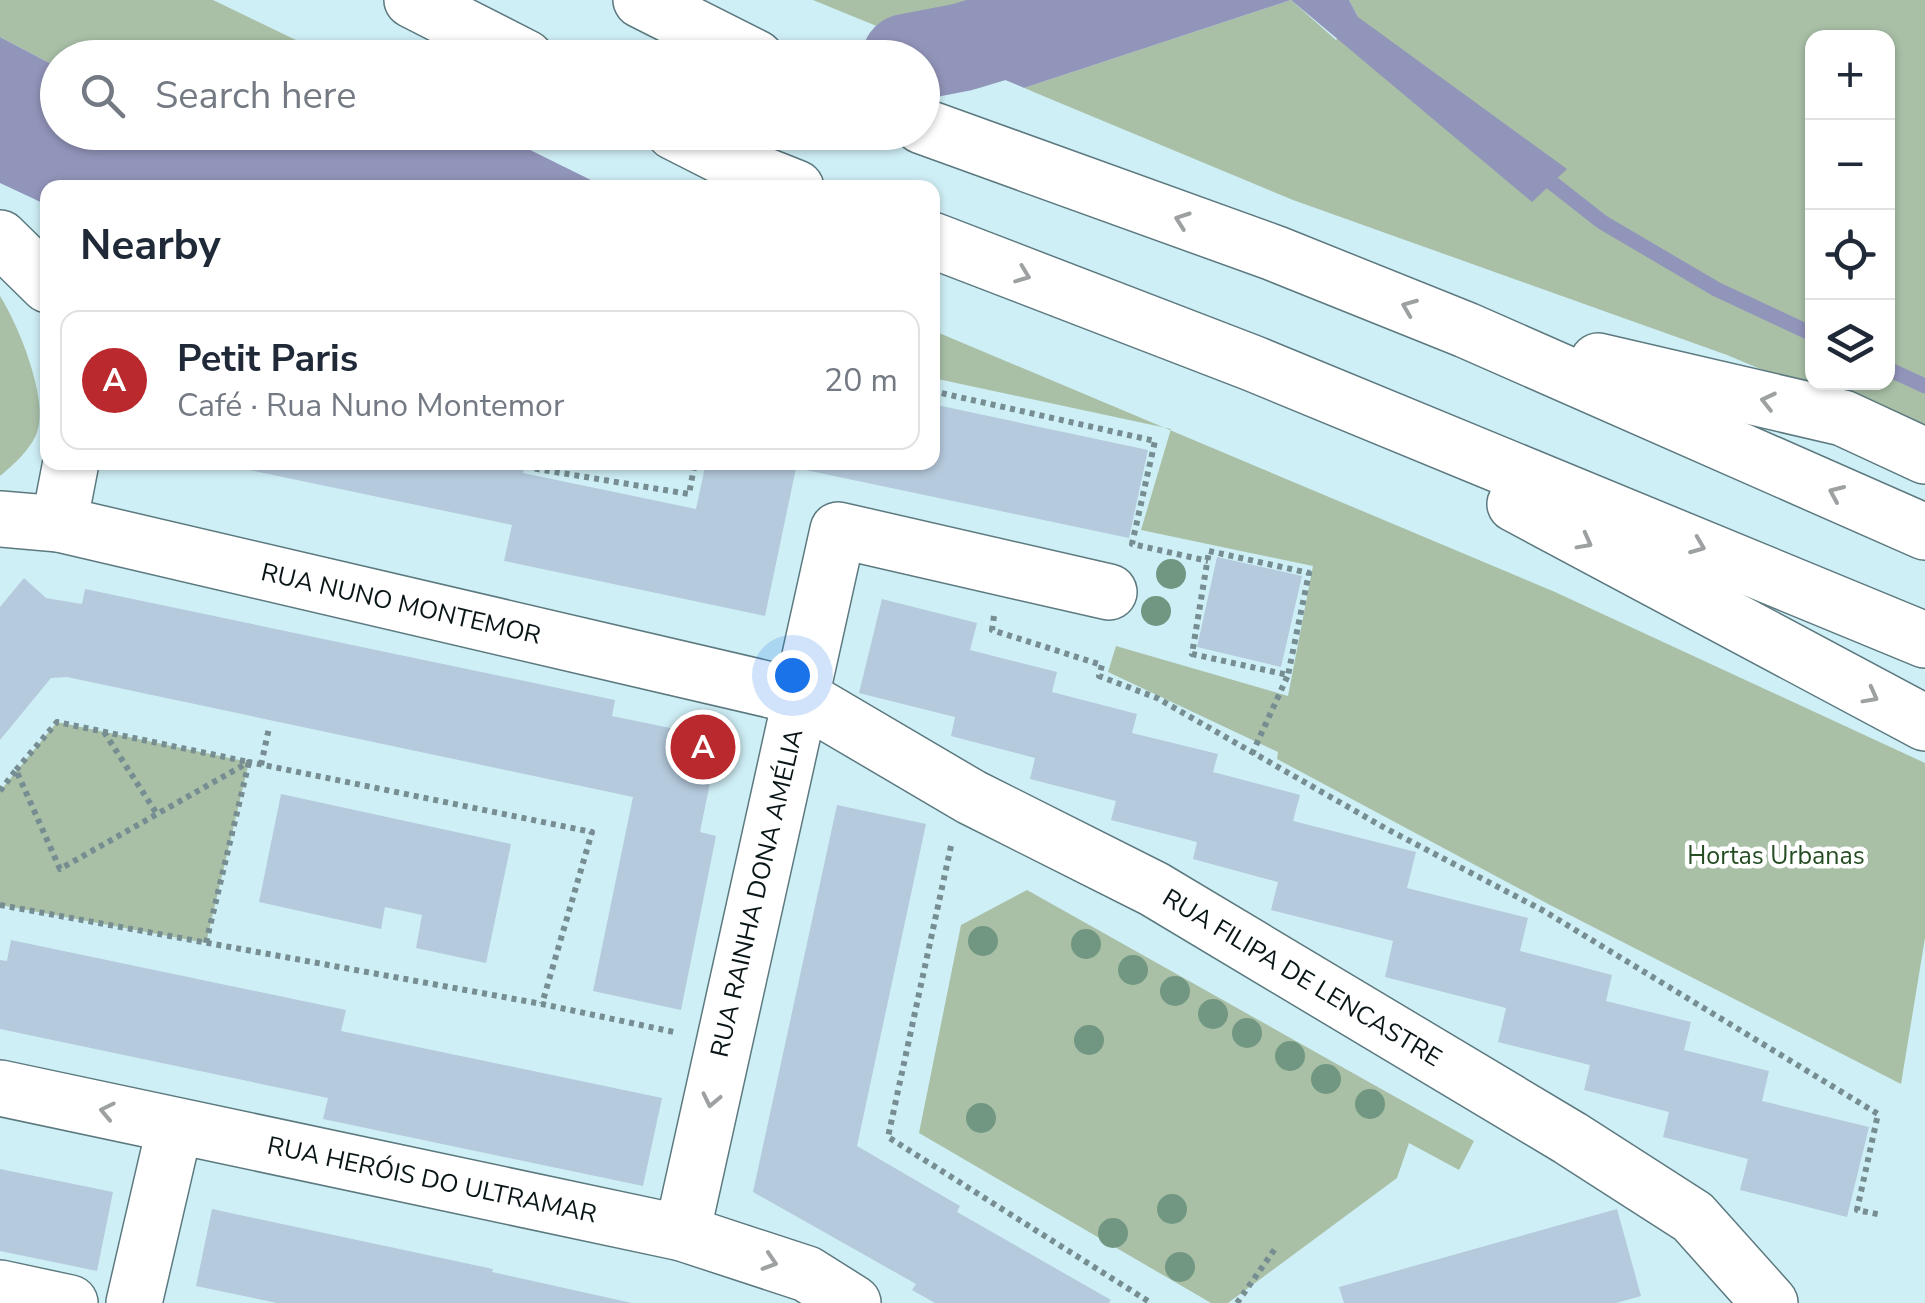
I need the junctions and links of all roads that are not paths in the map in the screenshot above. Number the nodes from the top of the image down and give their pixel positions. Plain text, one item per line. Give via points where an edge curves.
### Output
1 (412, 0) edge
2 (641, 0) edge
3 (491, 40) edge
4 (720, 40) edge
5 (940, 132) edge
6 (709, 150) edge
7 (776, 180) edge
8 (0, 238) edge
9 (940, 243) edge
10 (40, 277) edge
11 (1466, 330) junction
12 (1243, 360) junction
13 (1925, 456) edge
14 (69, 470) edge
15 (0, 519) edge
16 (58, 524) junction
17 (1925, 532) edge
18 (1109, 592) dead end
19 (1925, 640) edge
20 (801, 697) junction
21 (1925, 723) edge
22 (0, 1088) edge
23 (175, 1126) junction
24 (682, 1234) junction
25 (0, 1288) edge
26 (70, 1303) edge
27 (134, 1303) edge
28 (853, 1303) edge
29 (1770, 1303) edge

1 - 3 main road
2 - 4 main road
11 -> 5 main road
6 - 7 main road
8 - 10 main road
9 -> 12 main road
13 -> 11 main road via 1843,418
17 -> 11 main road
12 -> 19 main road
12 -> 21 main road
14 - 16 main road
15 - 16 main road, RUA NUNO MONTEMOR
16 - 20 main road, RUA NUNO MONTEMOR
18 - 20 main road, RUA RAINHA DONA AMÉLIA via 838,530
20 -> 24 main road, RUA RAINHA DONA AMÉLIA
20 - 29 main road, RUA FILIPA DE LENCASTRE via 971,796 1154,890 1570,1138 1694,1217
23 -> 22 main road, RUA HERÓIS DO ULTRAMAR
23 - 24 main road, RUA HERÓIS DO ULTRAMAR
23 - 27 main road
24 -> 28 main road, RUA HERÓIS DO ULTRAMAR via 807,1274
25 - 26 main road

